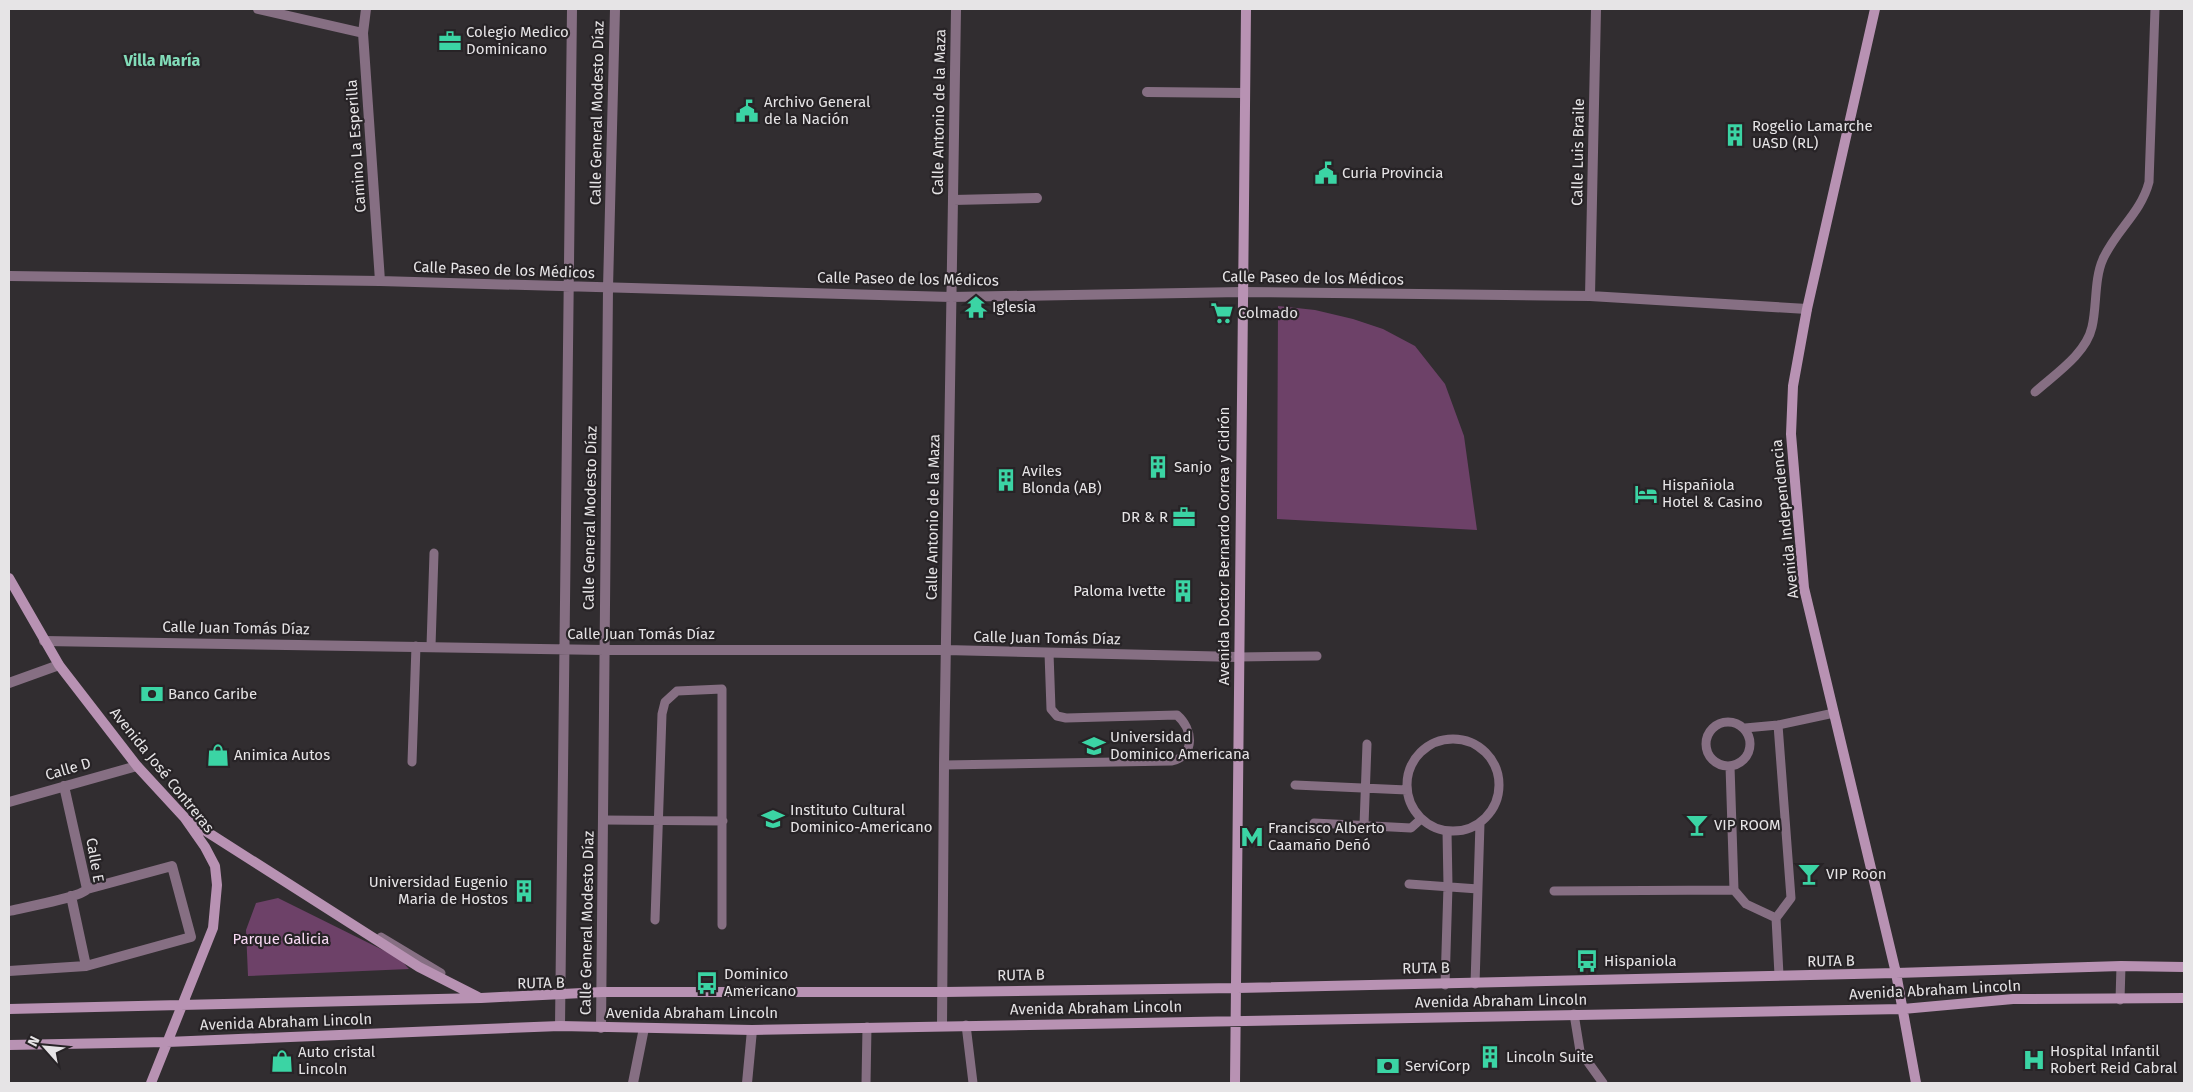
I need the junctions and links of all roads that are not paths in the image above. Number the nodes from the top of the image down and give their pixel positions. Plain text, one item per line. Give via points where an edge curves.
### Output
1 (258, 9) edge
2 (366, 9) edge
3 (572, 9) edge
4 (615, 9) edge
5 (956, 9) edge
6 (1246, 9) edge
7 (1596, 9) edge
8 (1875, 9) edge
9 (2155, 9) edge
10 (362, 32) junction
11 (1147, 92) dead end
12 (1245, 93) junction
13 (1037, 198) dead end
14 (953, 200) junction
15 (9, 276) edge
16 (380, 281) junction
17 (568, 287) junction
18 (608, 288) junction
19 (1241, 292) junction
20 (951, 296) junction
21 (1590, 296) junction
22 (1807, 309) junction
23 (2035, 392) dead end
24 (434, 553) dead end
25 (9, 578) edge
26 (44, 641) junction
27 (416, 646) junction
28 (431, 646) junction
29 (564, 649) junction
30 (604, 650) junction
31 (946, 650) junction
32 (1049, 653) junction
33 (1317, 656) dead end
34 (1238, 657) junction
35 (59, 665) junction
36 (9, 683) edge
37 (1834, 712) junction
38 (1778, 725) junction
39 (1745, 728) junction
40 (1367, 744) dead end
41 (412, 762) dead end
42 (944, 765) junction
43 (136, 766) junction
44 (1730, 766) junction
45 (1295, 785) dead end
46 (64, 786) junction
47 (1366, 787) junction
48 (1407, 790) junction
49 (9, 802) edge
50 (184, 817) junction
51 (1421, 819) junction
52 (603, 820) junction
53 (658, 820) junction
54 (723, 821) junction
55 (1480, 822) junction
56 (1314, 823) dead end
57 (1364, 826) junction
58 (1447, 831) junction
59 (1409, 884) dead end
60 (1448, 886) junction
61 (87, 889) junction
62 (1478, 889) junction
63 (1734, 890) junction
64 (1554, 891) dead end
65 (71, 896) junction
66 (9, 911) edge
67 (1776, 918) junction
68 (655, 920) dead end
69 (722, 925) dead end
70 (86, 966) junction
71 (2121, 966) junction
72 (2184, 967) edge
73 (9, 971) edge
74 (1896, 973) junction
75 (1779, 975) junction
76 (1475, 984) junction
77 (1445, 985) junction
78 (1237, 988) junction
79 (602, 992) junction
80 (944, 992) junction
81 (562, 993) junction
82 (482, 998) junction
83 (2184, 998) edge
84 (2120, 1000) junction
85 (183, 1005) junction
86 (9, 1009) edge
87 (1903, 1009) junction
88 (1574, 1014) junction
89 (1237, 1020) junction
90 (966, 1025) junction
91 (560, 1026) junction
92 (942, 1026) junction
93 (867, 1027) junction
94 (600, 1028) junction
95 (644, 1028) junction
96 (752, 1030) junction
97 (167, 1042) junction
98 (9, 1045) edge
99 (151, 1083) edge
100 (633, 1083) edge
101 (747, 1083) edge
102 (866, 1083) edge
103 (972, 1083) edge
104 (1234, 1083) edge
105 (1603, 1083) edge
106 (1916, 1083) edge

1 - 10 street
2 - 10 street, Camino La Esperilla
3 - 17 street, Calle General Modesto Díaz
4 - 18 street, Calle General Modesto Díaz
5 - 14 street, Calle Antonio de la Maza
6 - 12 main road, Avenida Doctor Bernardo Correa y Cidrón
7 - 21 street, Calle Luis Braile
8 - 22 main road, Avenida Independencia
9 - 23 lane via 2149,182 2145,199 2113,240 2102,262 2092,328 2084,346
10 - 16 street, Camino La Esperilla
11 - 12 street
12 - 19 main road, Avenida Doctor Bernardo Correa y Cidrón
13 - 14 street
14 - 20 street, Calle Antonio de la Maza
15 - 16 street, Calle Paseo de los Médicos
16 - 17 street, Calle Paseo de los Médicos
17 - 18 street, Calle Paseo de los Médicos
17 - 29 street, Calle General Modesto Díaz
18 - 20 street, Calle Paseo de los Médicos
18 - 30 street, Calle General Modesto Díaz
19 - 20 street, Calle Paseo de los Médicos
19 - 21 street, Calle Paseo de los Médicos
19 - 34 main road, Avenida Doctor Bernardo Correa y Cidrón
20 - 31 street, Calle Antonio de la Maza
21 - 22 street, Calle Paseo de los Médicos
22 - 37 main road, Avenida Independencia via 1793,386 1791,434 1804,588
24 - 28 lane
25 - 26 main road, Avenida José Contreras
26 - 27 street, Calle Juan Tomás Díaz
26 - 35 main road, Avenida José Contreras
27 - 28 street, Calle Juan Tomás Díaz
27 - 41 lane
28 - 29 street, Calle Juan Tomás Díaz
29 - 30 street, Calle Juan Tomás Díaz
29 - 81 street, Calle General Modesto Díaz
30 - 31 street, Calle Juan Tomás Díaz
30 - 52 street, Calle General Modesto Díaz
31 - 32 street, Calle Juan Tomás Díaz
31 - 42 street, Calle Antonio de la Maza
32 - 34 street, Calle Juan Tomás Díaz
32 - 42 lane via 1051,709 1057,716 1177,715 1188,728 1189,750 1184,757 1172,761
33 - 34 lane
34 - 78 main road, Avenida Doctor Bernardo Correa y Cidrón
35 - 36 street
35 - 43 main road, Avenida José Contreras
37 - 38 lane
37 - 74 main road, Avenida Independencia
38 - 39 lane
38 - 67 lane via 1791,898
39 - 44 lane via 1750,741 1747,755
39 - 44 lane via 1726,721 1708,732 1707,753 1716,763
40 - 47 lane
42 - 80 street, Calle Antonio de la Maza
43 - 46 street, Calle D
43 - 50 main road, Avenida José Contreras
44 - 63 lane
45 - 47 lane
46 - 49 street, Calle D
46 - 61 street, Calle E
47 - 48 lane
47 - 57 lane
48 - 51 lane
48 - 55 lane via 1408,775 1420,748 1449,740 1463,740 1479,747 1491,760 1498,776 1498,793 1492,810
50 - 82 main road via 419,968
50 - 85 main road, Avenida José Contreras via 216,866 217,885 213,928
51 - 57 lane via 1412,828
51 - 58 lane
52 - 53 lane
52 - 79 street, Calle General Modesto Díaz
53 - 54 lane
53 - 54 lane via 665,702 677,691 722,689
53 - 68 lane
54 - 69 lane
55 - 58 lane via 1464,830
55 - 62 lane
56 - 57 lane
58 - 60 lane
59 - 60 lane
60 - 62 lane
60 - 77 lane
61 - 65 street, Calle E
61 - 70 street via 172,866 191,937
62 - 76 lane
63 - 64 lane
63 - 67 lane via 1746,904
65 - 66 street, Calle E
65 - 70 street
67 - 75 lane
70 - 73 street
71 - 72 main road, Avenida Abraham Lincoln
71 - 74 main road, Avenida Abraham Lincoln
71 - 84 lane
74 - 75 lane, RUTA B
74 - 87 main road, Avenida Independencia
75 - 76 main road, Avenida Abraham Lincoln
75 - 82 lane, RUTA B
76 - 77 main road, Avenida Abraham Lincoln
77 - 78 main road, Avenida Abraham Lincoln
78 - 80 main road, Avenida Abraham Lincoln
78 - 89 main road, Avenida Doctor Bernardo Correa y Cidrón
79 - 80 main road, Avenida Abraham Lincoln
79 - 81 main road, Avenida Abraham Lincoln
79 - 94 street, Calle General Modesto Díaz
80 - 92 street, Calle Antonio de la Maza
81 - 82 main road, Avenida Abraham Lincoln
81 - 91 street, Calle General Modesto Díaz
82 - 85 main road, Avenida Abraham Lincoln
83 - 84 main road, Avenida Abraham Lincoln
84 - 87 main road, Avenida Abraham Lincoln via 2013,999
85 - 86 main road, Avenida Abraham Lincoln
85 - 97 main road, Avenida José Contreras
87 - 88 main road, Avenida Abraham Lincoln
87 - 106 main road, Avenida Independencia
88 - 89 main road, Avenida Abraham Lincoln
88 - 105 lane via 1580,1051
89 - 90 main road, Avenida Abraham Lincoln
89 - 104 main road, Avenida Doctor Bernardo Correa y Cidrón
90 - 92 main road, Avenida Abraham Lincoln
90 - 103 lane
91 - 94 main road, Avenida Abraham Lincoln
91 - 97 main road, Avenida Abraham Lincoln
92 - 93 main road, Avenida Abraham Lincoln
93 - 96 main road, Avenida Abraham Lincoln
93 - 102 lane
94 - 95 main road, Avenida Abraham Lincoln
95 - 96 main road, Avenida Abraham Lincoln
95 - 100 street
96 - 101 street
97 - 98 main road, Avenida Abraham Lincoln
97 - 99 main road, Avenida José Contreras

